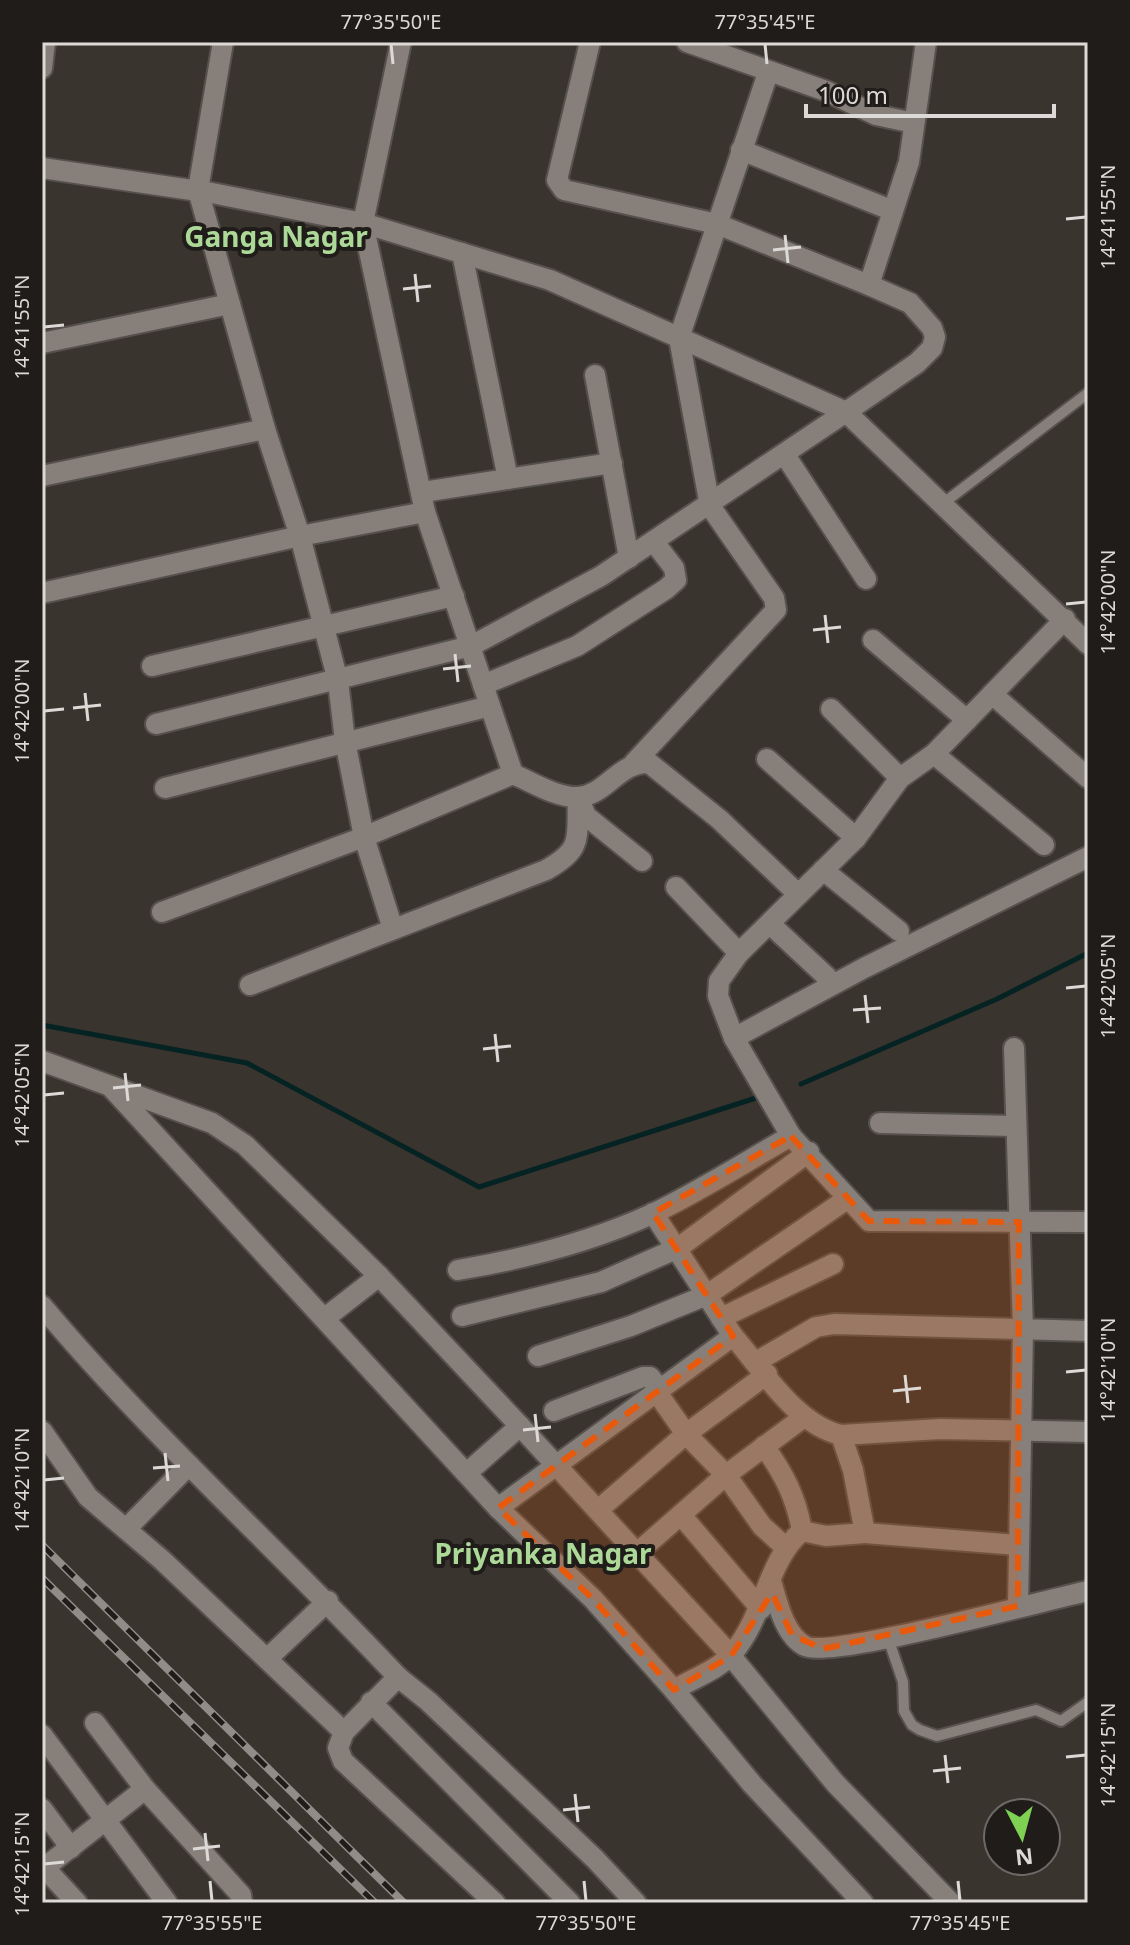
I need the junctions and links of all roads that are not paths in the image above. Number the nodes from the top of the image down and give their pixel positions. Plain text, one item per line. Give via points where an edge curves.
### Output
1 (45, 42) edge
2 (223, 42) edge
3 (401, 42) edge
4 (590, 42) edge
5 (690, 42) edge
6 (926, 42) edge
7 (42, 68) edge
8 (768, 73) junction
9 (914, 123) junction
10 (741, 150) junction
11 (42, 168) edge
12 (198, 190) junction
13 (891, 210) junction
14 (363, 223) junction
15 (717, 224) junction
16 (462, 253) junction
17 (869, 285) junction
18 (230, 304) junction
19 (679, 338) junction
20 (42, 343) edge
21 (595, 375) dead end
22 (1088, 393) edge
23 (846, 412) junction
24 (265, 429) junction
25 (785, 455) junction
26 (612, 463) junction
27 (42, 476) edge
28 (508, 479) junction
29 (424, 502) junction
30 (941, 505) junction
31 (710, 506) junction
32 (300, 536) junction
33 (654, 542) junction
34 (629, 558) junction
35 (866, 579) dead end
36 (42, 593) edge
37 (454, 596) junction
38 (1065, 619) junction
39 (323, 624) junction
40 (873, 640) dead end
41 (1088, 644) edge
42 (471, 646) junction
43 (152, 666) dead end
44 (338, 681) junction
45 (483, 685) junction
46 (992, 694) junction
47 (490, 706) junction
48 (831, 709) dead end
49 (967, 720) junction
50 (156, 724) dead end
51 (345, 741) junction
52 (934, 754) junction
53 (767, 759) dead end
54 (634, 763) junction
55 (513, 774) junction
56 (900, 778) junction
57 (1088, 778) edge
58 (165, 788) dead end
59 (578, 797) junction
60 (364, 837) junction
61 (856, 838) junction
62 (1044, 845) dead end
63 (1088, 857) edge
64 (642, 861) dead end
65 (823, 870) junction
66 (676, 887) dead end
67 (798, 894) junction
68 (162, 912) dead end
69 (770, 924) junction
70 (393, 929) junction
71 (899, 931) dead end
72 (739, 953) junction
73 (827, 977) dead end
74 (250, 985) dead end
75 (734, 1038) junction
76 (1014, 1048) dead end
77 (42, 1061) edge
78 (107, 1082) junction
79 (880, 1123) dead end
80 (1014, 1126) junction
81 (791, 1136) junction
82 (809, 1152) junction
83 (847, 1199) junction
84 (653, 1213) junction
85 (1019, 1222) junction
86 (1088, 1222) edge
87 (678, 1248) junction
88 (833, 1264) dead end
89 (458, 1270) dead end
90 (379, 1276) junction
91 (707, 1295) junction
92 (42, 1306) edge
93 (462, 1316) dead end
94 (325, 1318) junction
95 (721, 1318) junction
96 (1023, 1330) junction
97 (1088, 1331) edge
98 (733, 1336) junction
99 (538, 1356) dead end
100 (762, 1368) junction
101 (659, 1392) junction
102 (554, 1411) dead end
103 (804, 1417) junction
104 (520, 1426) junction
105 (42, 1431) edge
106 (1023, 1431) junction
107 (1088, 1432) edge
108 (686, 1434) junction
109 (841, 1435) junction
110 (764, 1446) junction
111 (189, 1465) junction
112 (555, 1466) junction
113 (468, 1472) junction
114 (726, 1475) junction
115 (498, 1508) junction
116 (598, 1510) junction
117 (681, 1515) junction
118 (126, 1529) junction
119 (802, 1531) junction
120 (865, 1533) junction
121 (1018, 1545) junction
122 (784, 1546) junction
123 (637, 1553) junction
124 (771, 1581) junction
125 (1088, 1591) edge
126 (328, 1601) junction
127 (1018, 1606) junction
128 (761, 1609) junction
129 (888, 1638) junction
130 (731, 1656) junction
131 (268, 1658) junction
132 (398, 1677) junction
133 (674, 1690) junction
134 (371, 1702) junction
135 (1088, 1702) edge
136 (95, 1723) dead end
137 (344, 1732) junction
138 (42, 1735) edge
139 (145, 1789) junction
140 (42, 1809) edge
141 (106, 1822) junction
142 (71, 1848) junction
143 (43, 1866) edge
144 (77, 1903) edge
145 (167, 1903) edge
146 (242, 1903) edge
147 (495, 1903) edge
148 (570, 1903) edge
149 (636, 1903) edge
150 (863, 1903) edge
151 (951, 1903) edge

1 - 7 street
2 - 12 street
3 - 14 street
4 - 15 street via 557,180 564,190
5 - 8 street
6 - 9 street
8 - 9 street via 826,91 876,115
8 - 10 street
9 - 13 street via 909,162
10 - 13 street
10 - 15 street
11 - 12 street
12 - 14 street
12 - 18 street
13 - 17 street
14 - 16 street
14 - 29 street
15 - 17 street
15 - 19 street
16 - 19 street via 550,280
16 - 28 street
17 - 23 street via 910,303 935,337 917,363
18 - 20 street
18 - 24 street
19 - 23 street
19 - 31 street
21 - 26 street
22 - 30 lane
23 - 25 street
23 - 30 street
24 - 27 street
24 - 32 street
25 - 31 street
25 - 35 street
26 - 28 street
26 - 34 street
28 - 29 street
29 - 32 street
29 - 37 street
30 - 38 street
31 - 33 street
31 - 54 street via 774,598 776,610
32 - 36 street
32 - 39 street
33 - 34 street
33 - 45 street via 674,568 676,580 666,589 577,646
34 - 42 street
37 - 39 street
37 - 42 street
38 - 41 street
38 - 46 street
39 - 43 street
39 - 44 street
40 - 49 street
42 - 44 street
42 - 45 street
44 - 50 street
44 - 51 street
45 - 47 street
46 - 49 street
46 - 57 street
47 - 51 street
47 - 55 street
48 - 56 street
49 - 52 street
51 - 58 street
51 - 60 street
52 - 56 street
52 - 62 street
53 - 61 street
54 - 59 street via 596,792
54 - 67 street via 649,763 671,777
55 - 59 street
55 - 60 street
56 - 61 street
59 - 64 street via 586,816
59 - 70 street via 576,841 569,857
60 - 68 street
60 - 70 street
61 - 65 street
63 - 75 street
65 - 67 street
65 - 71 street
66 - 72 street
67 - 69 street
69 - 72 street
69 - 73 street
70 - 74 street
72 - 75 street via 719,981 718,996
75 - 81 street
76 - 80 street
77 - 78 street
78 - 90 street via 212,1123 245,1145
78 - 94 street
79 - 80 street
80 - 85 street
81 - 82 street
81 - 84 street
82 - 83 street
82 - 87 street
83 - 85 street via 869,1221
83 - 91 street
84 - 87 street
84 - 89 street via 518,1260
85 - 86 street
85 - 96 street
87 - 91 street
87 - 93 street via 601,1282
88 - 95 street
90 - 94 street
90 - 104 street
91 - 95 street
91 - 99 street
92 - 111 street via 102,1378
94 - 113 street
95 - 98 street
96 - 97 street
96 - 100 street via 825,1325 795,1337
96 - 106 street
98 - 100 street
98 - 101 street
100 - 103 street
100 - 108 street
101 - 102 street via 650,1377 643,1377
101 - 108 street
101 - 112 street
103 - 109 street
103 - 110 street
104 - 112 street
104 - 113 street
105 - 118 street via 88,1497
106 - 107 street
106 - 109 street
106 - 121 street
108 - 114 street
108 - 116 street
109 - 120 street
110 - 114 street
110 - 119 street via 785,1475
111 - 118 street
111 - 126 street
112 - 115 street
112 - 116 street
113 - 115 street
114 - 117 street
114 - 122 street via 762,1526
115 - 133 street via 593,1599
116 - 123 street
117 - 123 street
117 - 128 street
118 - 131 street
119 - 120 street via 826,1536
119 - 122 street
120 - 121 street
121 - 127 street
122 - 124 street
123 - 130 street
124 - 128 street
124 - 129 street via 792,1635 805,1646 823,1649
125 - 127 street
126 - 131 street
126 - 132 street
127 - 129 street
128 - 130 street
129 - 135 lane via 903,1682 904,1711 912,1725 937,1736 1036,1710 1061,1721
130 - 133 street
130 - 151 street via 835,1783
131 - 137 street
132 - 134 street
132 - 149 street
133 - 150 street via 752,1784
134 - 137 street
134 - 148 street
136 - 139 street
137 - 147 street via 338,1748 343,1761
138 - 141 street
139 - 141 street
139 - 146 street via 241,1895
140 - 142 street
141 - 142 street
141 - 145 street
142 - 143 street
143 - 144 street

